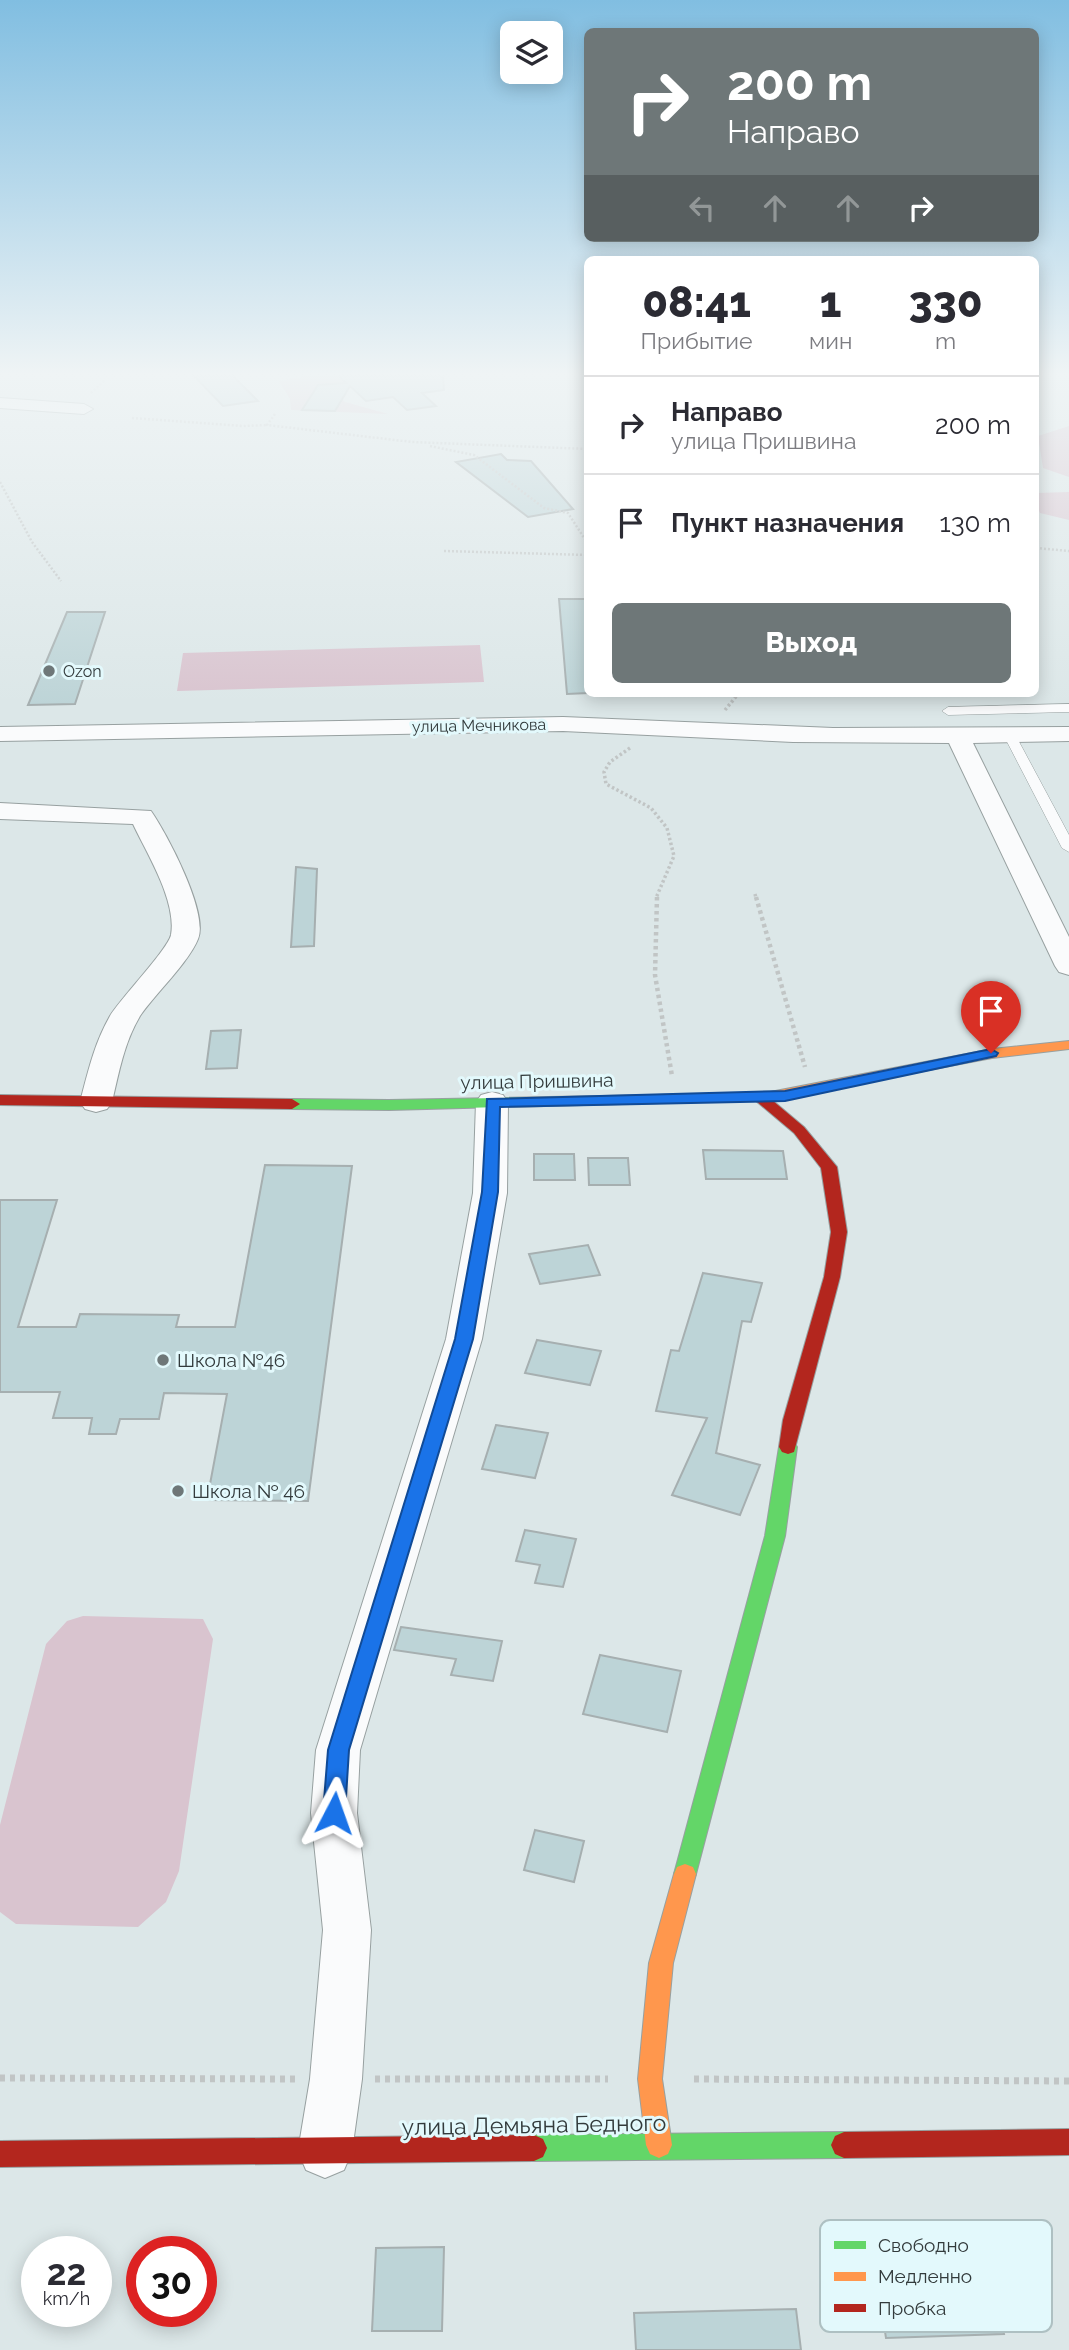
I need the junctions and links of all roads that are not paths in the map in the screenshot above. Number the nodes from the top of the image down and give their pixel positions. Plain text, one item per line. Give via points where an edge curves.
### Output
1 (1069, 708) edge
2 (948, 711) dead end
3 (0, 733) edge
4 (1069, 734) edge
5 (1010, 736) junction
6 (958, 737) junction
7 (0, 811) edge
8 (1069, 848) edge
9 (1069, 966) edge
10 (1069, 1045) edge
11 (761, 1098) junction
12 (0, 1100) edge
13 (96, 1102) junction
14 (492, 1102) junction
15 (1069, 2142) edge
16 (659, 2145) junction
17 (325, 2151) junction
18 (0, 2154) edge

1 - 2 lane
3 - 6 street, улица Мечникова via 632,724 683,731
4 - 5 street, улица Мечникова
5 - 6 street, улица Мечникова
5 - 8 lane
6 - 9 street
7 - 13 street via 142,817 178,891 185,939 126,1015 109,1048
10 - 11 street, улица Пришвина via 1016,1048
11 - 14 street, улица Пришвина
11 - 16 street via 799,1130 829,1167 839,1232 832,1277 792,1420 775,1536 661,1963 650,2079
12 - 13 street, улица Пришвина
13 - 14 street, улица Пришвина
14 - 17 street via 490,1192 464,1339 338,1750 334,1813 347,1930 336,2079
15 - 16 street, улица Демьяна Бедного
16 - 17 street, улица Демьяна Бедного
17 - 18 street, улица Демьяна Бедного

